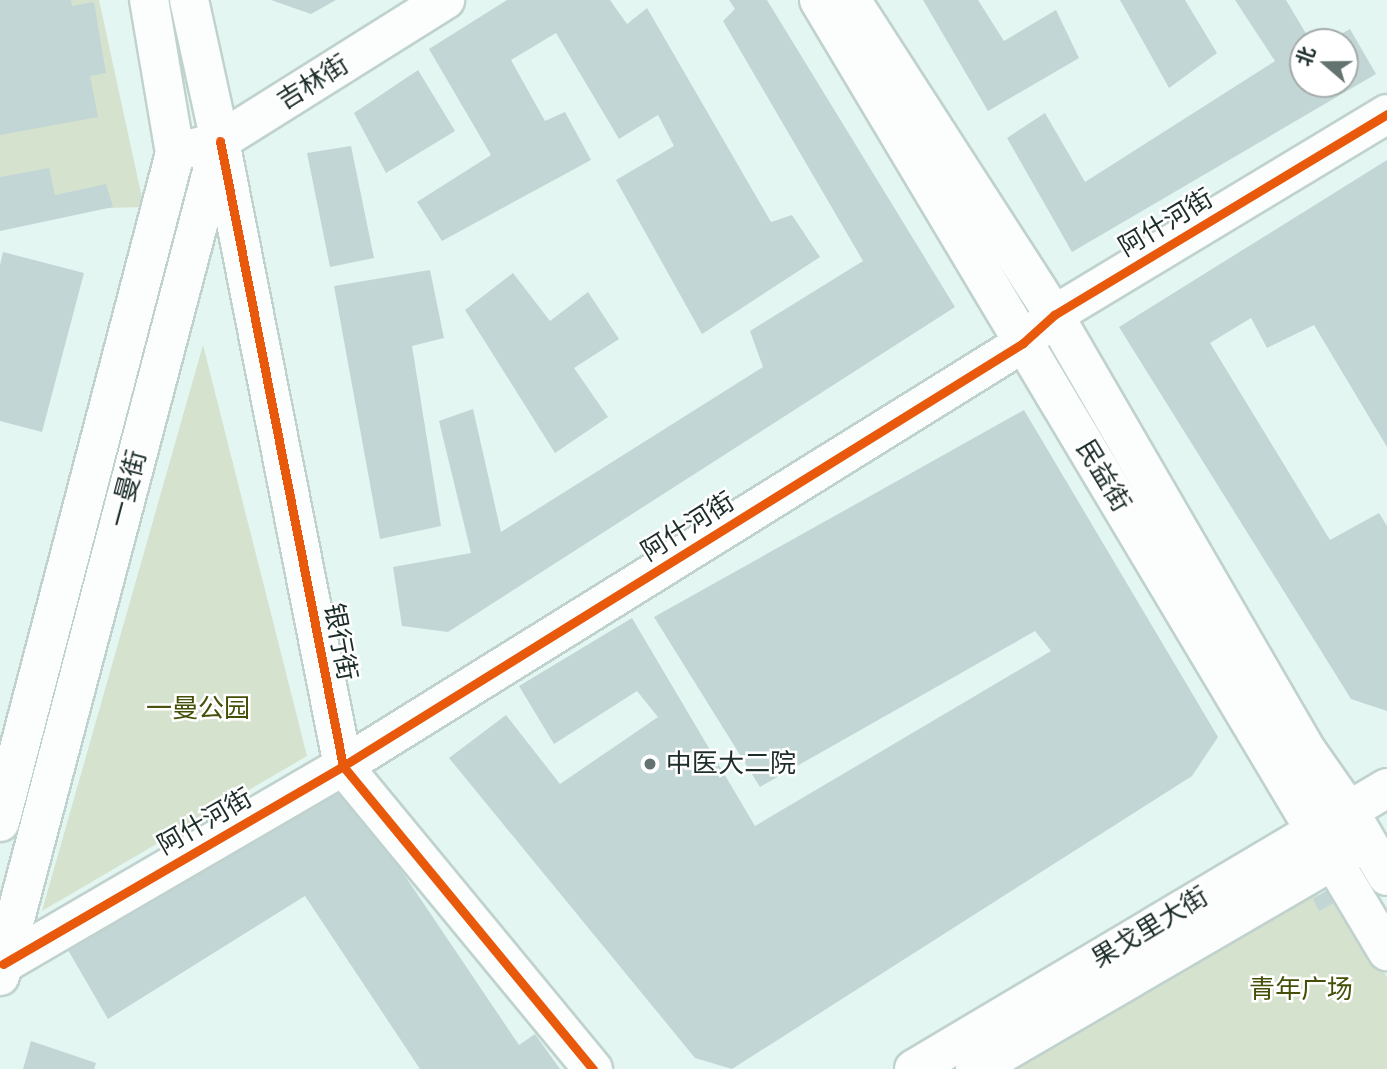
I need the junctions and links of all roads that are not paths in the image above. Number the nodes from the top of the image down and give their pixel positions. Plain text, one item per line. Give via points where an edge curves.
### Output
1 (149, 0) edge
2 (188, 0) edge
3 (445, 0) edge
4 (819, 0) edge
5 (851, 0) edge
6 (1387, 114) edge
7 (220, 141) junction
8 (175, 153) junction
9 (1054, 315) junction
10 (1023, 343) junction
11 (343, 766) junction
12 (1387, 788) edge
13 (0, 822) edge
14 (1368, 827) edge
15 (1323, 844) junction
16 (1387, 876) edge
17 (1387, 951) edge
18 (2, 970) edge
19 (593, 1069) edge
20 (914, 1069) edge
21 (975, 1069) edge

1 - 8 main road, 一曼街
2 - 7 main road, 一曼街
3 - 7 main road, 吉林街
4 - 10 main road, 民益街
5 - 9 main road, 民益街
6 - 9 main road, 阿什河街
7 - 8 main road, 吉林街
7 - 11 main road, 银行街
7 - 18 main road, 一曼街
8 - 13 main road, 一曼街
9 - 10 main road, 阿什河街
9 - 14 main road, 民益街 via 1304,747
10 - 11 main road, 阿什河街
10 - 15 main road, 民益街
11 - 18 main road, 阿什河街
11 - 19 main road, 银行街
12 - 14 main road, 果戈里大街
14 - 15 main road, 果戈里大街
14 - 16 main road, 民益街
15 - 17 main road, 民益街
15 - 20 main road, 果戈里大街
15 - 21 main road, 果戈里大街

